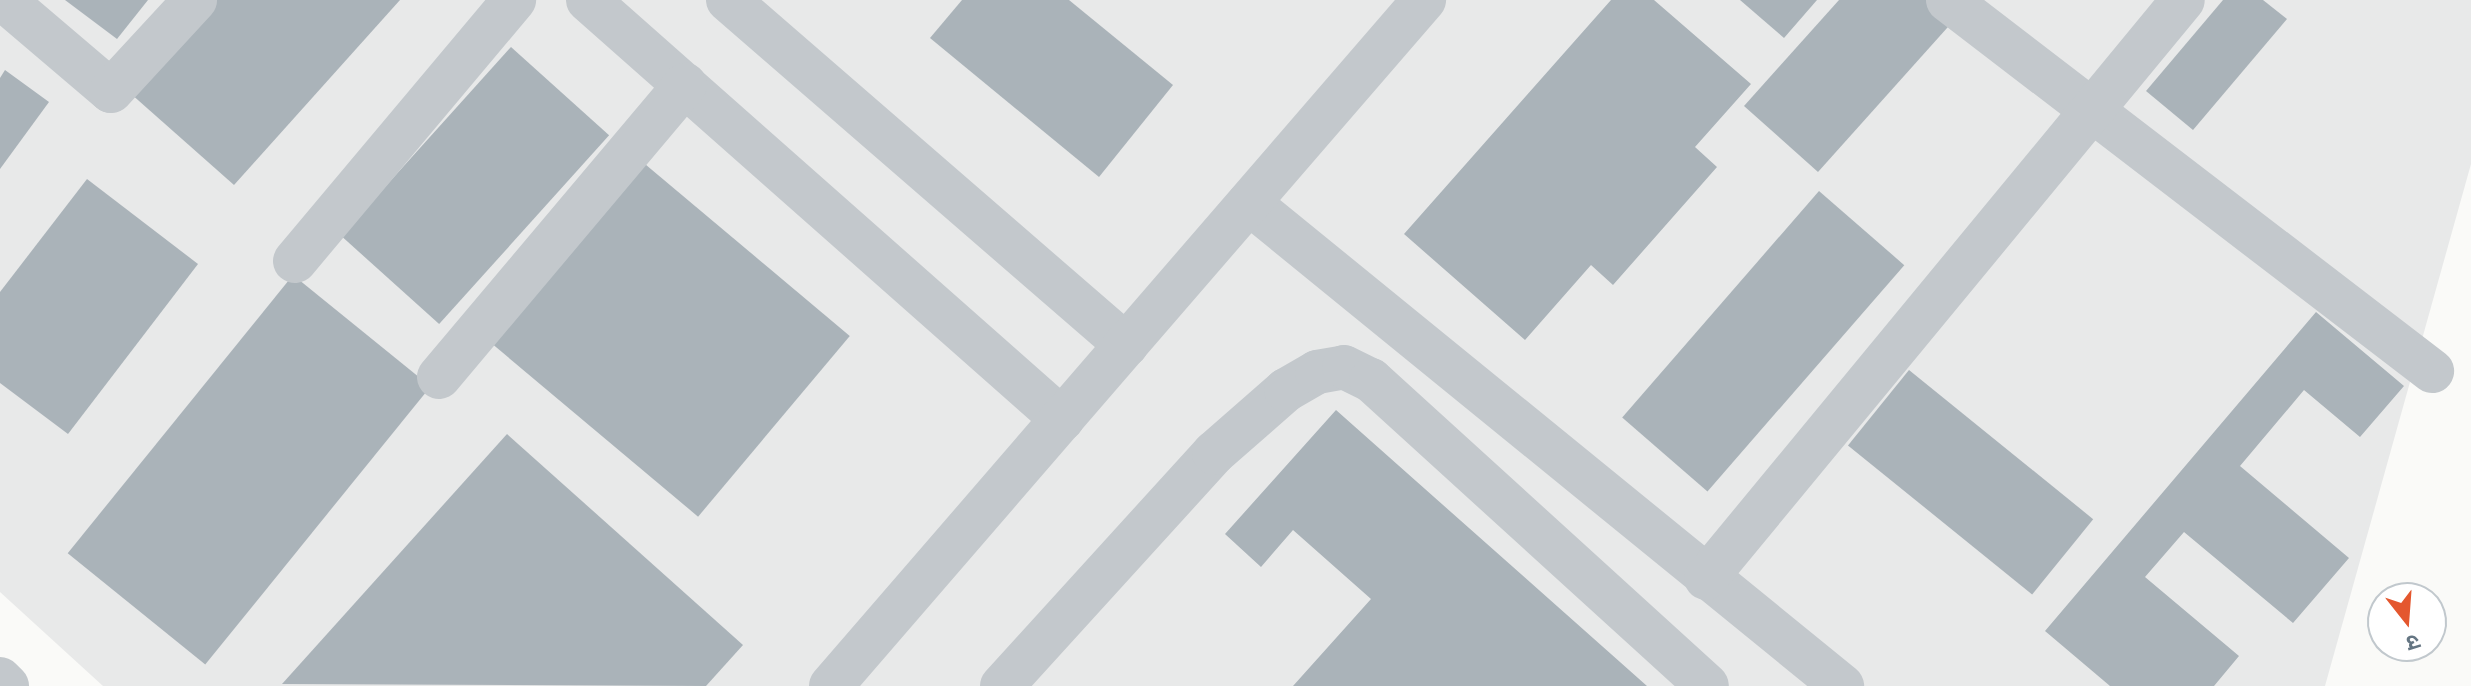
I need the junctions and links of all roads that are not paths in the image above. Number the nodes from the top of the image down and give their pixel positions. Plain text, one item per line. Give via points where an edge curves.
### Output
1 (4, 0) edge
2 (195, 0) edge
3 (514, 0) edge
4 (588, 0) edge
5 (728, 0) edge
6 (1424, 0) edge
7 (1948, 0) edge
8 (2183, 0) edge
9 (685, 85) junction
10 (2092, 111) junction
11 (1249, 203) junction
12 (295, 261) dead end
13 (1126, 345) junction
14 (2432, 371) dead end
15 (439, 377) dead end
16 (1062, 419) junction
17 (1706, 578) junction
18 (0, 679) edge
19 (7, 686) edge
20 (831, 686) edge
21 (1002, 686) edge
22 (1707, 686) edge
23 (1842, 686) edge

1 - 2 street via 111,91
3 - 12 street
4 - 9 street
5 - 13 street
6 - 11 street
7 - 10 street
8 - 10 street
9 - 15 street
9 - 16 street
10 - 14 street
10 - 17 street
11 - 13 street
11 - 17 street
13 - 16 street
16 - 20 street
17 - 23 street
18 - 19 street
21 - 22 street via 1214,453 1286,390 1317,372 1344,367 1371,380

